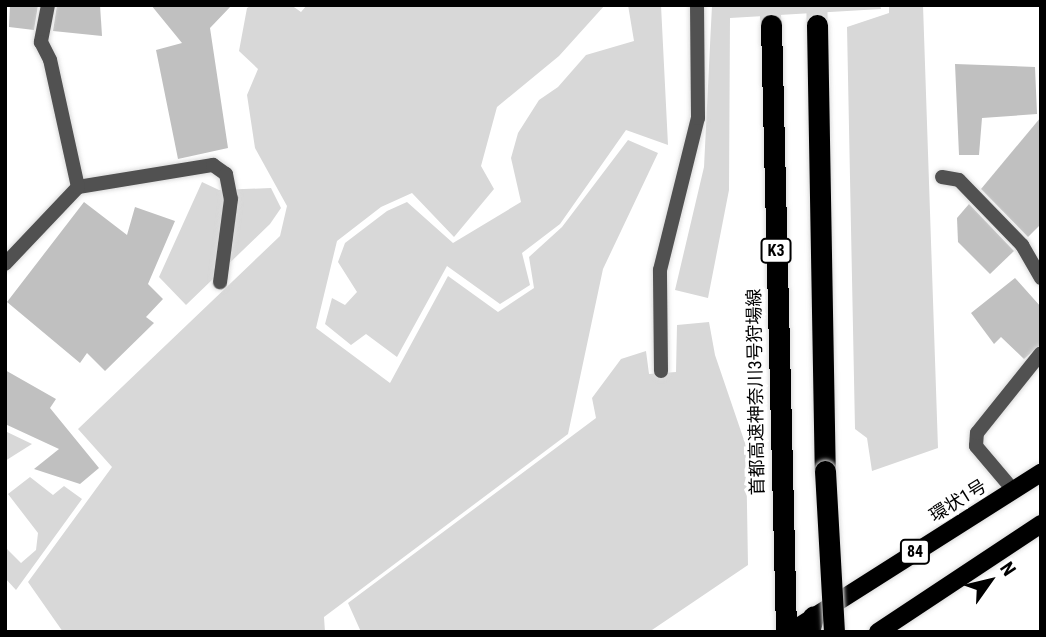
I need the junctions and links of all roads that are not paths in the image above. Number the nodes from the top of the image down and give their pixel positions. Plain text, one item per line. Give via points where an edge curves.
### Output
1 (48, 5) edge
2 (697, 5) edge
3 (771, 25) tunnel mouth
4 (817, 26) tunnel mouth
5 (942, 177) dead end
6 (78, 187) junction
7 (5, 264) edge
8 (1039, 270) edge
9 (220, 282) dead end
10 (1041, 353) edge
11 (661, 371) dead end
12 (1041, 473) edge
13 (1014, 491) junction
14 (1041, 524) edge
15 (811, 624) edge
16 (788, 632) edge
17 (834, 632) edge
18 (878, 632) edge

1 - 6 street via 41,42 50,60
2 - 11 street via 698,118 660,270
3 - 16 highway, 首都高速神奈川3号狩場線 / K3 via 780,477
4 - 17 highway, bridge via 825,471
5 - 8 street via 959,180 1022,245
6 - 7 street
6 - 9 street via 213,165 226,174 231,199
10 - 13 street via 977,433 976,446
12 - 13 main road, 環状1号 / 84
13 - 15 main road, 環状1号 / 84
14 - 18 main road
15 - 16 main road, 環状1号 / 84

